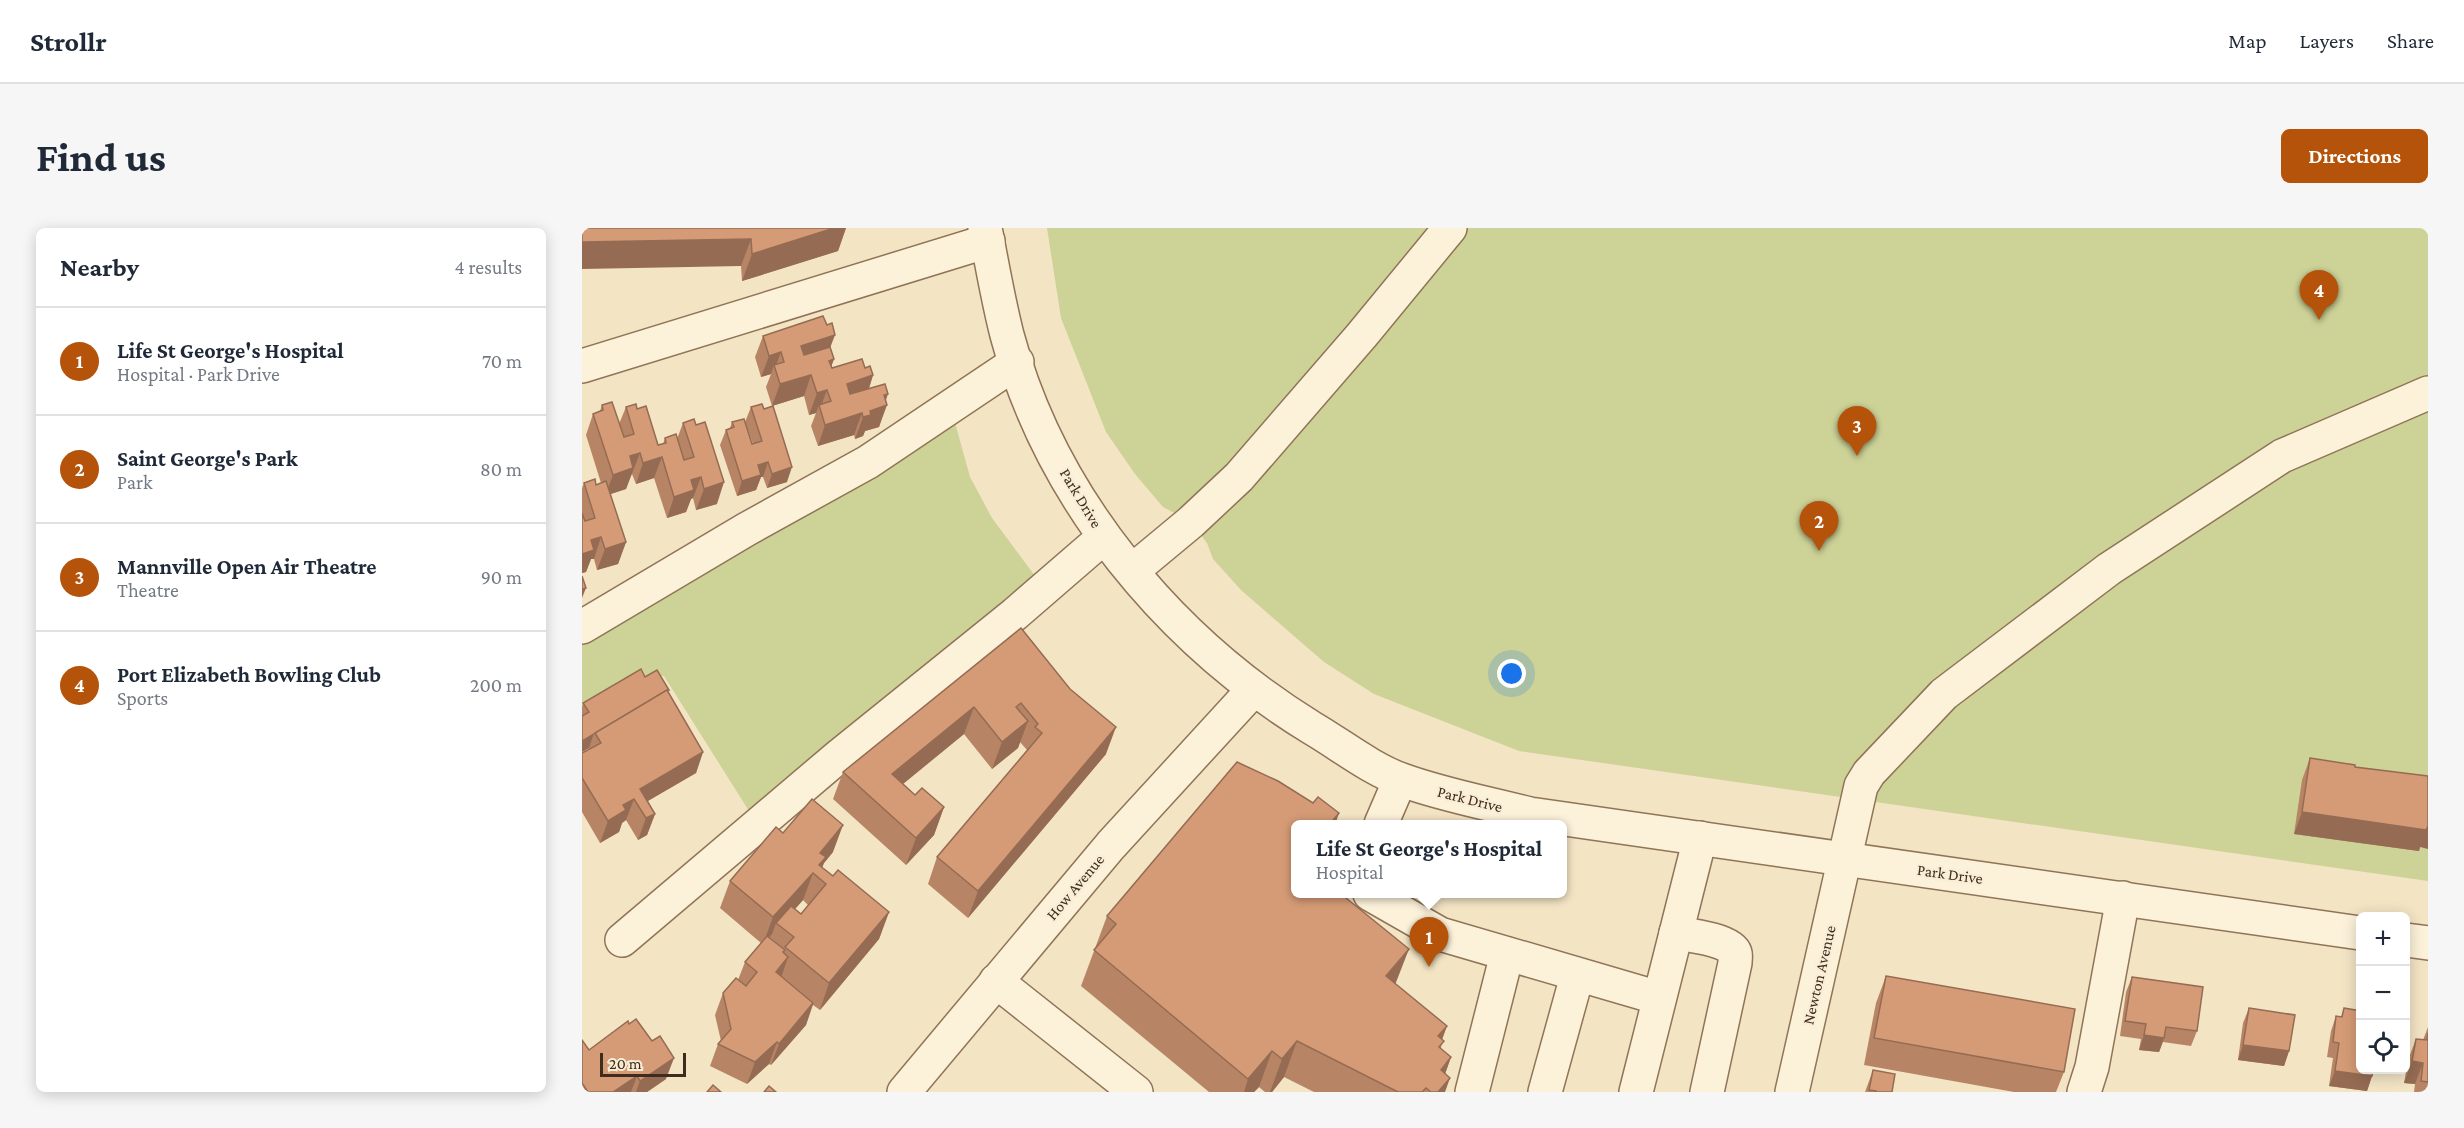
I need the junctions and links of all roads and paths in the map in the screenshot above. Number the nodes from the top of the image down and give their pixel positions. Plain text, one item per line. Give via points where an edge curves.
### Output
1 (1450, 228) edge
2 (986, 235) edge
3 (1017, 362) junction
4 (582, 366) edge
5 (2428, 393) edge
6 (1104, 537) junction
7 (1132, 571) junction
8 (582, 627) edge
9 (1254, 689) junction
10 (1400, 780) junction
11 (1383, 820) edge
12 (1700, 838) junction
13 (1846, 859) junction
14 (1377, 898) edge
15 (2123, 898) junction
16 (2356, 932) edge
17 (1676, 933) junction
18 (622, 940) dead end
19 (2410, 941) edge
20 (2428, 943) edge
21 (1507, 954) junction
22 (1577, 976) junction
23 (996, 981) junction
24 (1659, 998) junction
25 (2094, 1084) edge
26 (904, 1092) edge
27 (1136, 1092) edge
28 (1472, 1092) edge
29 (1545, 1092) edge
30 (1636, 1092) edge
31 (1707, 1092) edge
32 (1792, 1092) edge

1 - 7 street via 1239,477
2 - 3 street, Park Drive
2 - 4 street
3 - 6 street, Park Drive via 1036,414 1078,499
3 - 8 street via 868,462
5 - 13 street, Newton Avenue via 2282,456 2109,569 1944,694 1863,780
6 - 7 street, Park Drive
6 - 18 street
7 - 9 street, Park Drive via 1194,640
9 - 10 street, Park Drive via 1282,710
9 - 23 street, How Avenue via 1111,844
10 - 11 street
10 - 12 street, Park Drive via 1530,814
12 - 13 street, Park Drive
12 - 17 street
13 - 15 street, Park Drive
13 - 32 street, Newton Avenue
14 - 21 street via 1440,934
15 - 16 street, Park Drive
15 - 25 street
17 - 24 street
17 - 31 street via 1723,943 1735,953
19 - 20 street
21 - 22 street
21 - 28 street
22 - 24 street
22 - 29 street
23 - 26 street, How Avenue
23 - 27 street
24 - 30 street

